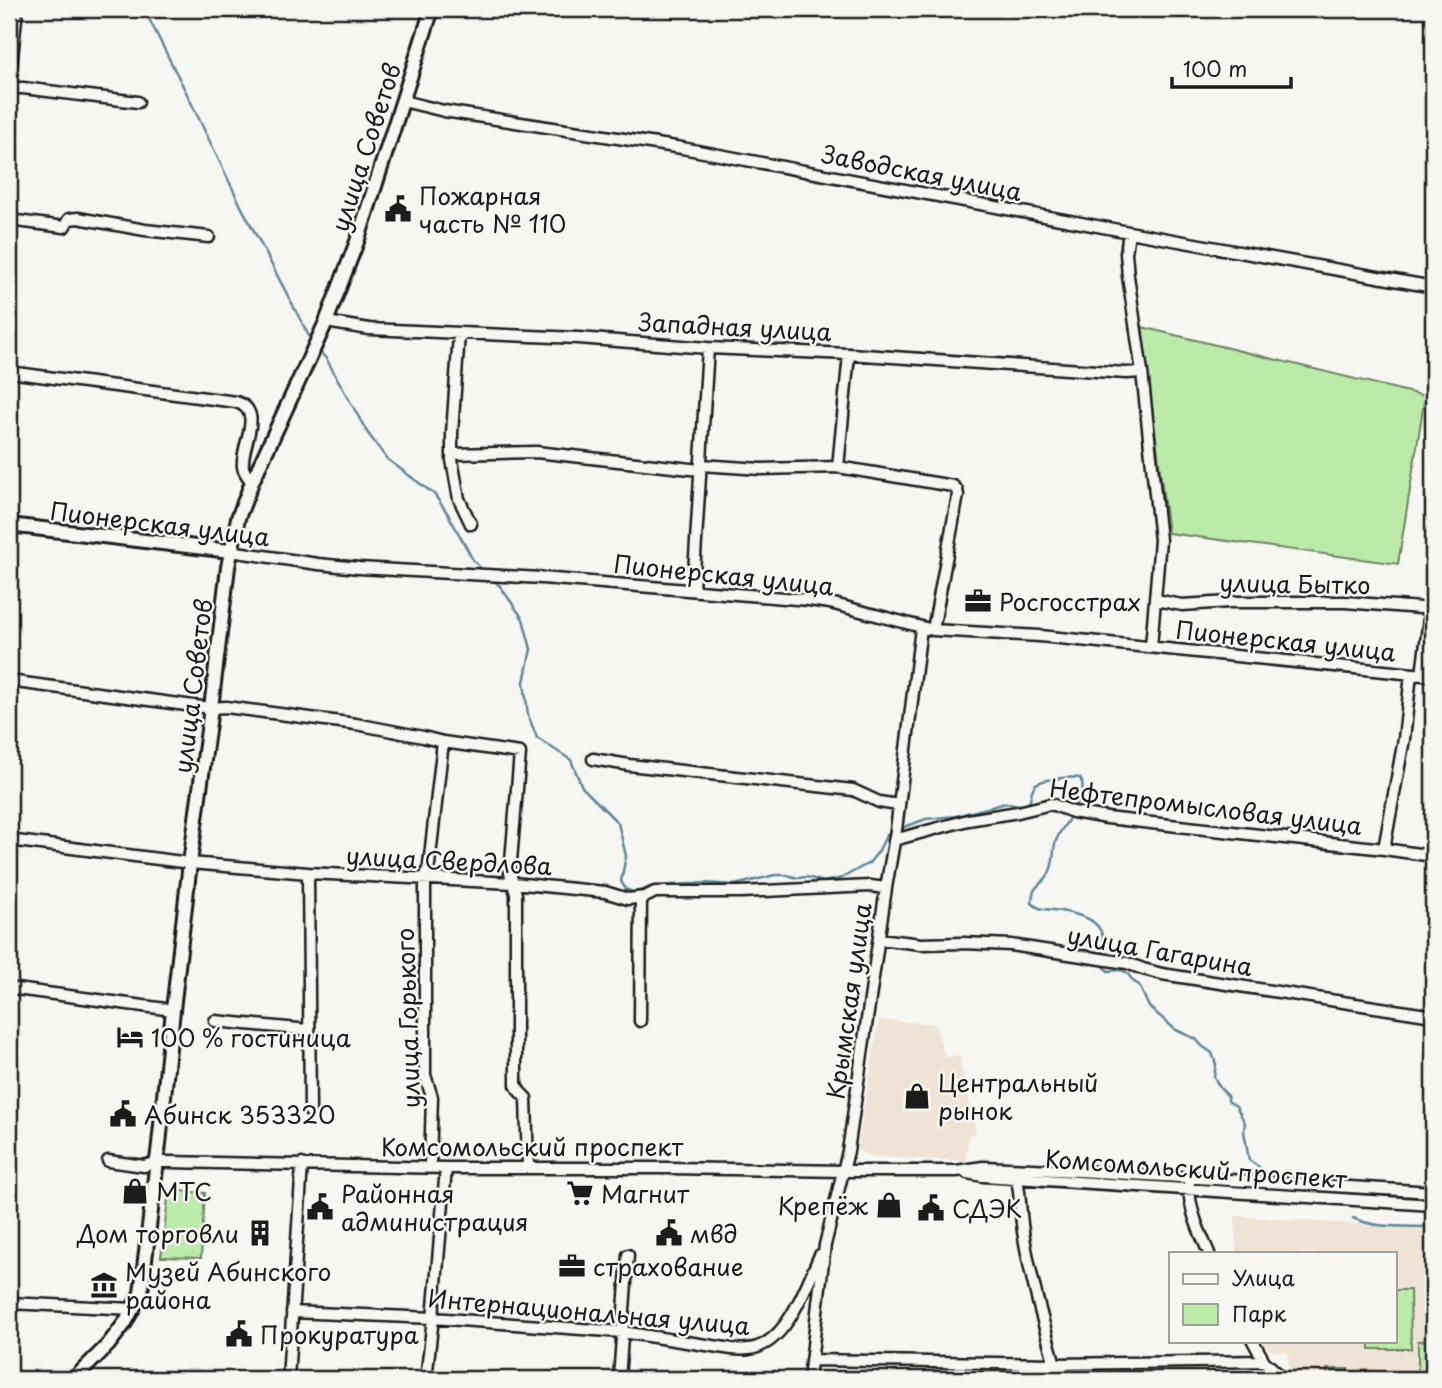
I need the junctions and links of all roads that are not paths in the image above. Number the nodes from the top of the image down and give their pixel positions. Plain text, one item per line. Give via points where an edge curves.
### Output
1 (18, 9) edge
2 (432, 9) edge
3 (9, 87) edge
4 (403, 101) junction
5 (138, 102) dead end
6 (9, 220) edge
7 (1129, 232) junction
8 (209, 237) dead end
9 (1433, 287) edge
10 (326, 322) junction
11 (459, 334) junction
12 (708, 348) junction
13 (849, 354) junction
14 (9, 372) edge
15 (1142, 372) junction
16 (452, 454) junction
17 (838, 467) junction
18 (700, 468) junction
19 (251, 482) junction
20 (471, 524) dead end
21 (9, 525) edge
22 (230, 551) junction
23 (1433, 585) edge
24 (693, 589) junction
25 (1156, 600) junction
26 (1432, 609) edge
27 (921, 628) junction
28 (933, 630) junction
29 (1151, 647) junction
30 (1416, 674) junction
31 (1433, 676) edge
32 (9, 681) edge
33 (211, 708) junction
34 (443, 742) junction
35 (593, 759) dead end
36 (898, 805) junction
37 (9, 840) edge
38 (894, 840) junction
39 (1384, 849) junction
40 (1433, 856) edge
41 (190, 863) junction
42 (309, 873) junction
43 (425, 879) junction
44 (513, 883) junction
45 (886, 888) junction
46 (641, 898) junction
47 (879, 939) junction
48 (9, 988) edge
49 (173, 1010) junction
50 (1433, 1016) edge
51 (215, 1021) dead end
52 (640, 1021) dead end
53 (309, 1030) junction
54 (310, 1112) dead end
55 (108, 1161) dead end
56 (156, 1162) junction
57 (302, 1164) junction
58 (430, 1167) junction
59 (446, 1168) junction
60 (528, 1168) junction
61 (844, 1171) junction
62 (956, 1171) junction
63 (1017, 1178) junction
64 (1189, 1183) junction
65 (1433, 1192) edge
66 (1433, 1205) edge
67 (825, 1245) junction
68 (1209, 1252) edge
69 (628, 1255) dead end
70 (9, 1303) edge
71 (134, 1309) junction
72 (292, 1312) junction
73 (433, 1318) junction
74 (622, 1332) junction
75 (1254, 1342) edge
76 (811, 1360) junction
77 (1264, 1361) junction
78 (1055, 1364) junction
79 (74, 1379) edge
80 (288, 1379) edge
81 (426, 1379) edge
82 (619, 1379) edge
83 (809, 1379) edge
84 (1059, 1379) edge
85 (1284, 1379) edge

1 - 3 street
2 - 4 main road, улица Советов
3 - 5 street
4 - 7 street, Заводская улица
4 - 10 main road, улица Советов
6 - 8 street via 64,227 69,219 78,218
7 - 9 street, Заводская улица
7 - 15 street via 1128,276
10 - 11 street, Западная улица
10 - 19 main road, улица Советов
11 - 12 street, Западная улица
11 - 16 street
12 - 13 street, Западная улица
12 - 18 street
13 - 15 street, Западная улица
13 - 17 street
14 - 19 street via 243,404 251,417 243,466
15 - 25 street via 1160,540
16 - 18 street via 536,452
16 - 20 street via 459,499
17 - 18 street
17 - 28 street via 957,490
18 - 24 street
19 - 22 main road, улица Советов
21 - 22 main road, Пионерская улица
22 - 24 street, Пионерская улица via 359,568
22 - 33 main road, улица Советов
23 - 26 street
24 - 27 street, Пионерская улица via 830,604
25 - 26 street, улица Бытко via 1182,605 1345,602
25 - 29 street
26 - 30 street
27 - 28 street, Пионерская улица
27 - 36 street, Крымская улица
28 - 29 street, Пионерская улица
29 - 30 street, Пионерская улица
30 - 31 street, Пионерская улица
30 - 39 street
32 - 33 street
33 - 34 street via 356,724
33 - 41 main road, улица Советов
34 - 43 street, улица Горького
34 - 44 street via 520,753 510,873
35 - 36 street via 853,790
36 - 38 street, Крымская улица
37 - 41 street, улица Свердлова
38 - 39 street, Нефтепромысловая улица via 1051,804 1107,818
38 - 45 street, Крымская улица
39 - 40 street, Нефтепромысловая улица
41 - 42 street, улица Свердлова
41 - 49 main road, улица Советов
42 - 43 street, улица Свердлова
42 - 53 street
43 - 44 street, улица Свердлова
43 - 58 street, улица Горького
44 - 46 street, улица Свердлова
44 - 60 street via 516,1085 526,1098
45 - 46 street, улица Свердлова via 655,892
45 - 47 street, Крымская улица
46 - 52 street
47 - 50 street, улица Гагарина via 1011,945 1128,963 1162,974
47 - 61 street, Крымская улица
48 - 49 street
49 - 56 main road, улица Советов
51 - 53 street
53 - 54 street
55 - 56 street, Комсомольский проспект via 144,1166
56 - 57 street, Комсомольский проспект
56 - 71 main road, улица Советов via 141,1293
57 - 58 street, Комсомольский проспект
57 - 72 street
58 - 59 street, Комсомольский проспект
59 - 60 street, Комсомольский проспект
59 - 73 street
60 - 61 street, Комсомольский проспект
61 - 62 street, Комсомольский проспект
61 - 67 street, Крымская улица
62 - 63 street, Комсомольский проспект
62 - 64 street, Комсомольский проспект via 995,1167
63 - 64 street, Комсомольский проспект
63 - 78 street via 1023,1235
64 - 65 street, Комсомольский проспект
64 - 66 street, Комсомольский проспект
64 - 68 street via 1197,1226
67 - 74 street, Интернациональная улица via 789,1321 764,1344 732,1349
67 - 76 street, Крымская улица
69 - 74 street
70 - 71 street
71 - 79 main road, улица Советов via 108,1345
72 - 73 street, Интернациональная улица
72 - 80 street
73 - 74 street, Интернациональная улица
73 - 81 street
74 - 82 street
75 - 77 street
76 - 78 street
76 - 83 street, Крымская улица
77 - 78 street
77 - 85 street
78 - 84 street

